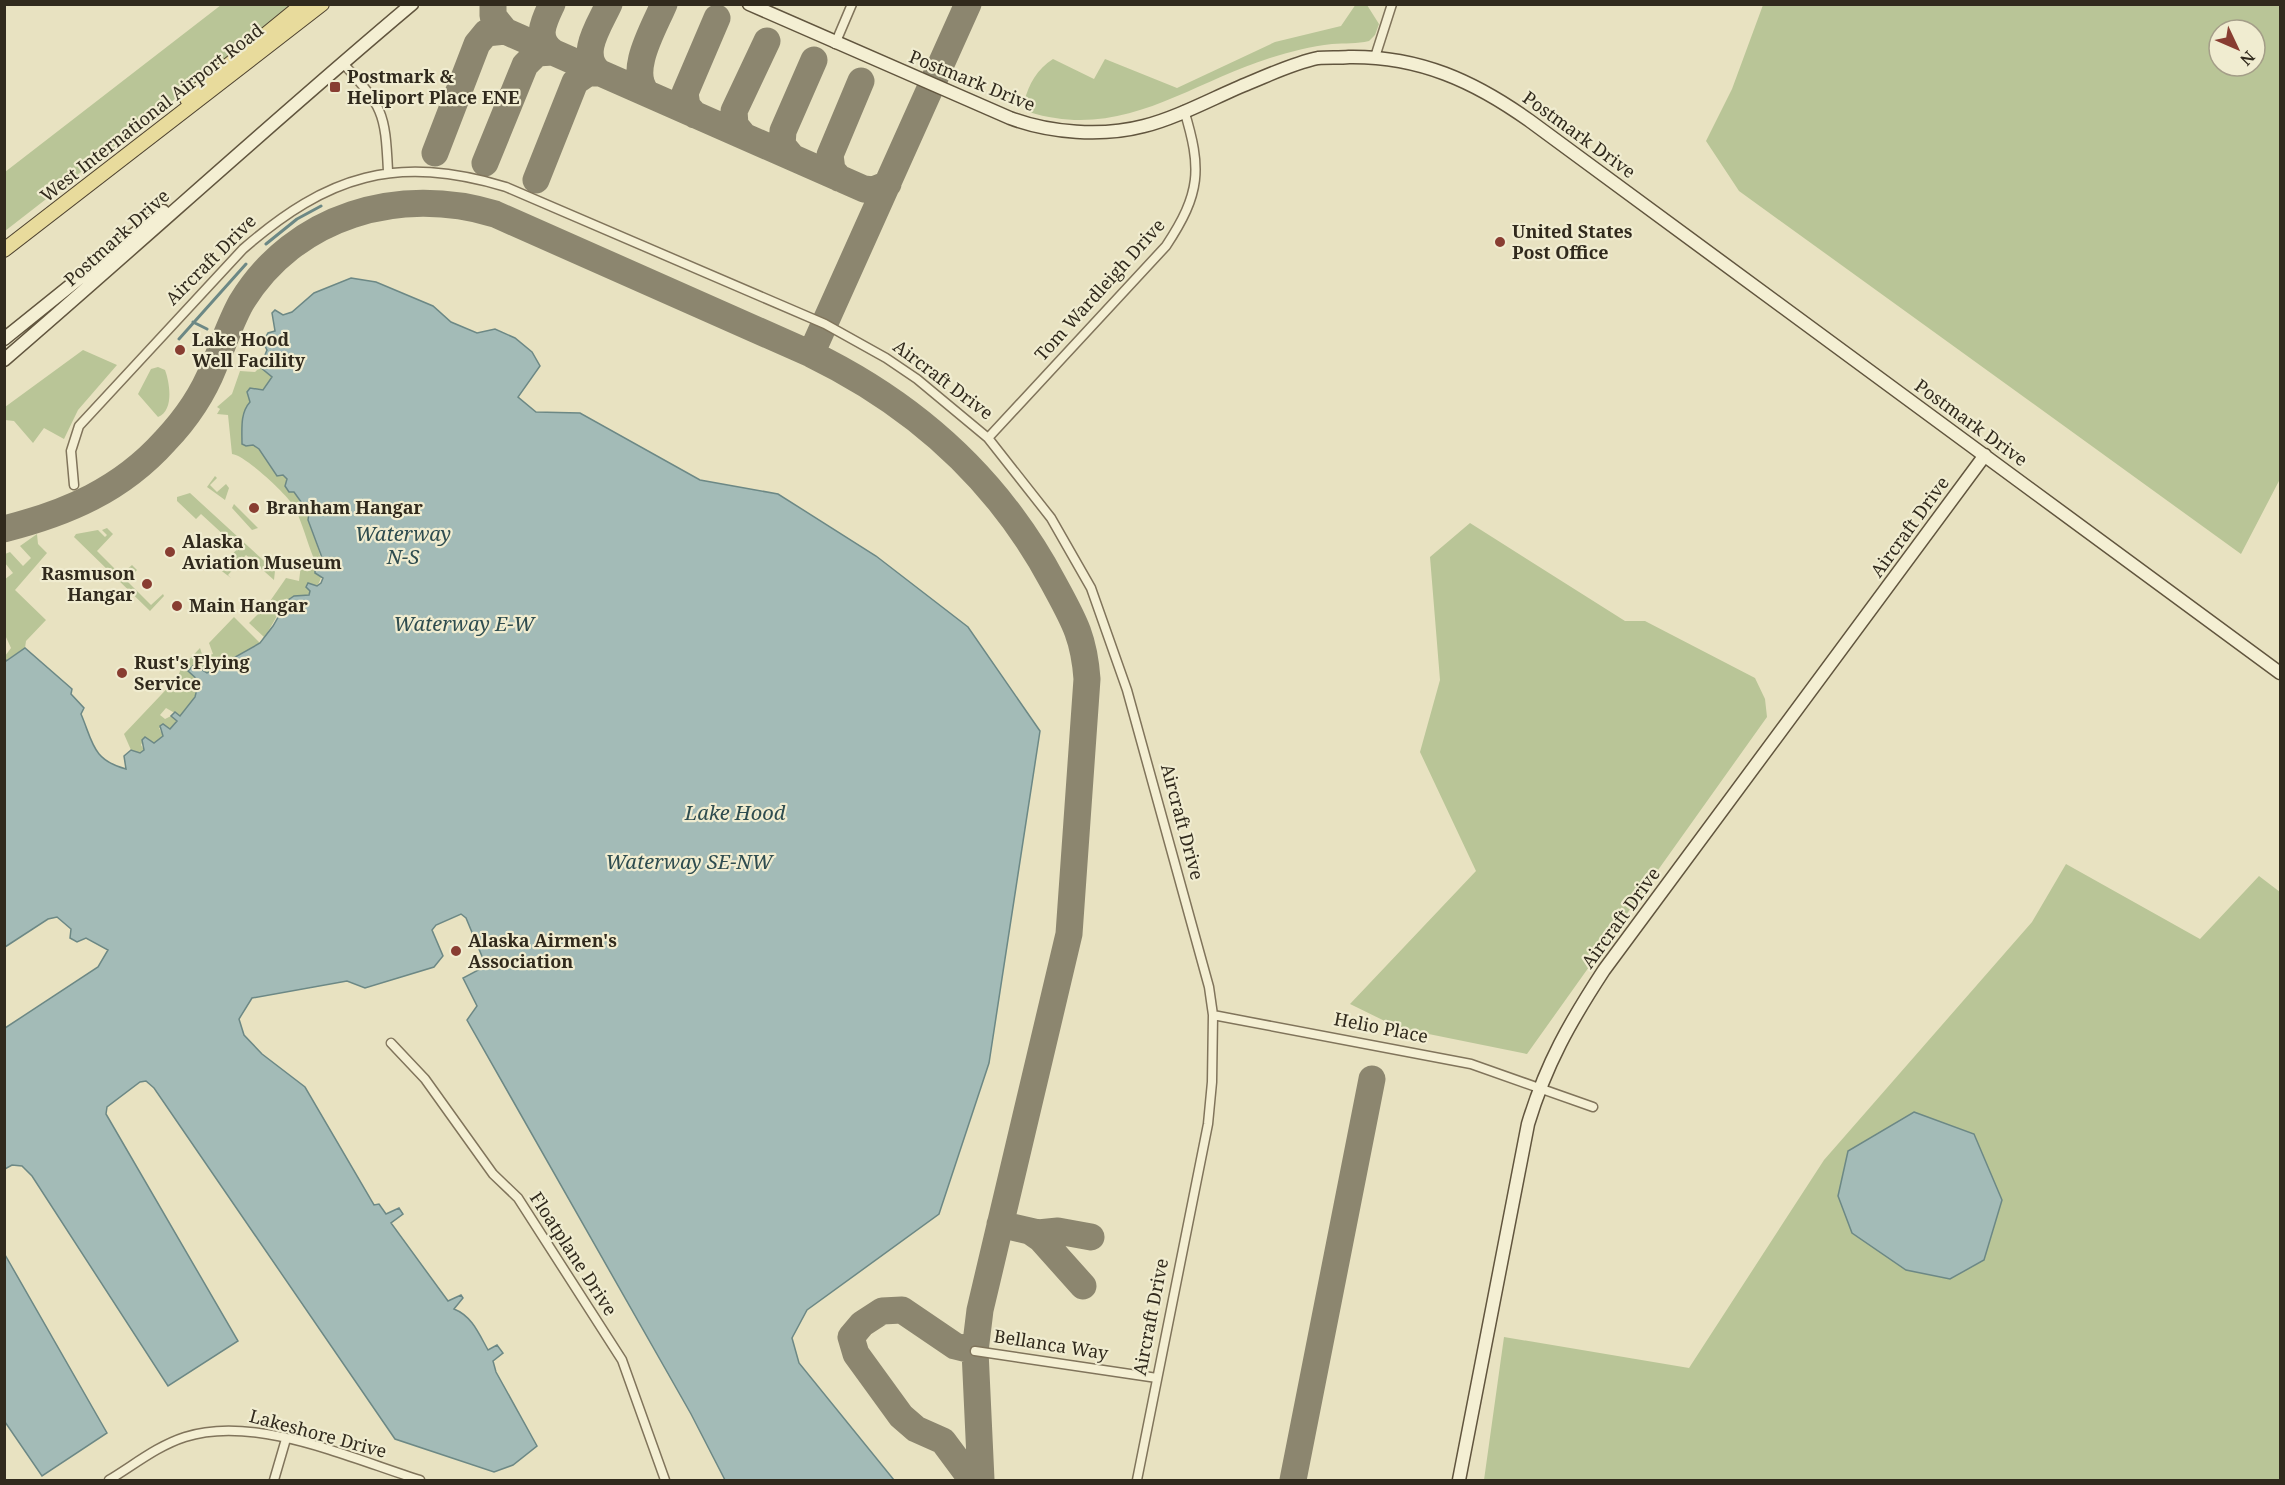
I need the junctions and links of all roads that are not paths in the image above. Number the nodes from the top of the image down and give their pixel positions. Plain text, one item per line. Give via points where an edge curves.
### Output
1 (303, 4) edge
2 (321, 4) edge
3 (412, 4) edge
4 (749, 4) edge
5 (852, 4) edge
6 (1392, 4) edge
7 (835, 44) junction
8 (1375, 57) junction
9 (342, 63) junction
10 (1184, 110) junction
11 (251, 141) junction
12 (132, 153) junction
13 (388, 171) junction
14 (60, 207) junction
15 (4, 240) edge
16 (4, 250) edge
17 (4, 339) edge
18 (4, 360) edge
19 (988, 438) junction
20 (1985, 455) junction
21 (74, 485) dead end
22 (2280, 673) edge
23 (1213, 1015) junction
24 (391, 1043) dead end
25 (1539, 1088) junction
26 (1593, 1107) dead end
27 (975, 1350) dead end
28 (1157, 1378) junction
29 (286, 1439) junction
30 (109, 1480) edge
31 (274, 1480) edge
32 (420, 1480) edge
33 (665, 1480) edge
34 (1137, 1480) edge
35 (1459, 1480) edge

1 - 12 main road via 204,84
2 - 12 main road, West International Airport Road
3 - 9 street, Postmark Drive
4 - 7 street, Postmark Drive
5 - 7 street
6 - 8 street
7 - 10 street, Postmark Drive via 1030,126 1103,132 1145,126
8 - 10 street, Postmark Drive via 1319,58
8 - 20 street, Postmark Drive via 1439,70 1498,99
9 - 11 street, Postmark Drive
9 - 13 street via 382,112
10 - 19 street, Tom Wardleigh Drive via 1196,147 1197,166 1195,186 1180,225 1166,246
11 - 17 street, Postmark Drive
11 - 18 street, Postmark Drive
12 - 14 main road, West International Airport Road
13 - 19 street, Aircraft Drive via 430,171 506,187 825,324 917,379
13 - 21 street, Aircraft Drive via 315,197 272,224 243,249 79,426 71,451
14 - 15 main road
14 - 16 main road, West International Airport Road
19 - 23 street, Aircraft Drive via 1051,518 1091,588 1127,690 1209,987
20 - 22 street, Postmark Drive
20 - 25 street, Aircraft Drive via 1604,970 1567,1026
23 - 25 street, Helio Place via 1452,1059
23 - 28 street, Aircraft Drive via 1208,1124
24 - 33 street, Floatplane Drive via 425,1079 493,1174 518,1198 622,1360
25 - 26 street, Helio Place
25 - 35 street, Aircraft Drive via 1515,1184
27 - 28 street, Bellanca Way
28 - 34 street, Aircraft Drive
29 - 30 street, Lakeshore Drive via 247,1430 205,1432 162,1446
29 - 31 street
29 - 32 street, Lakeshore Drive

